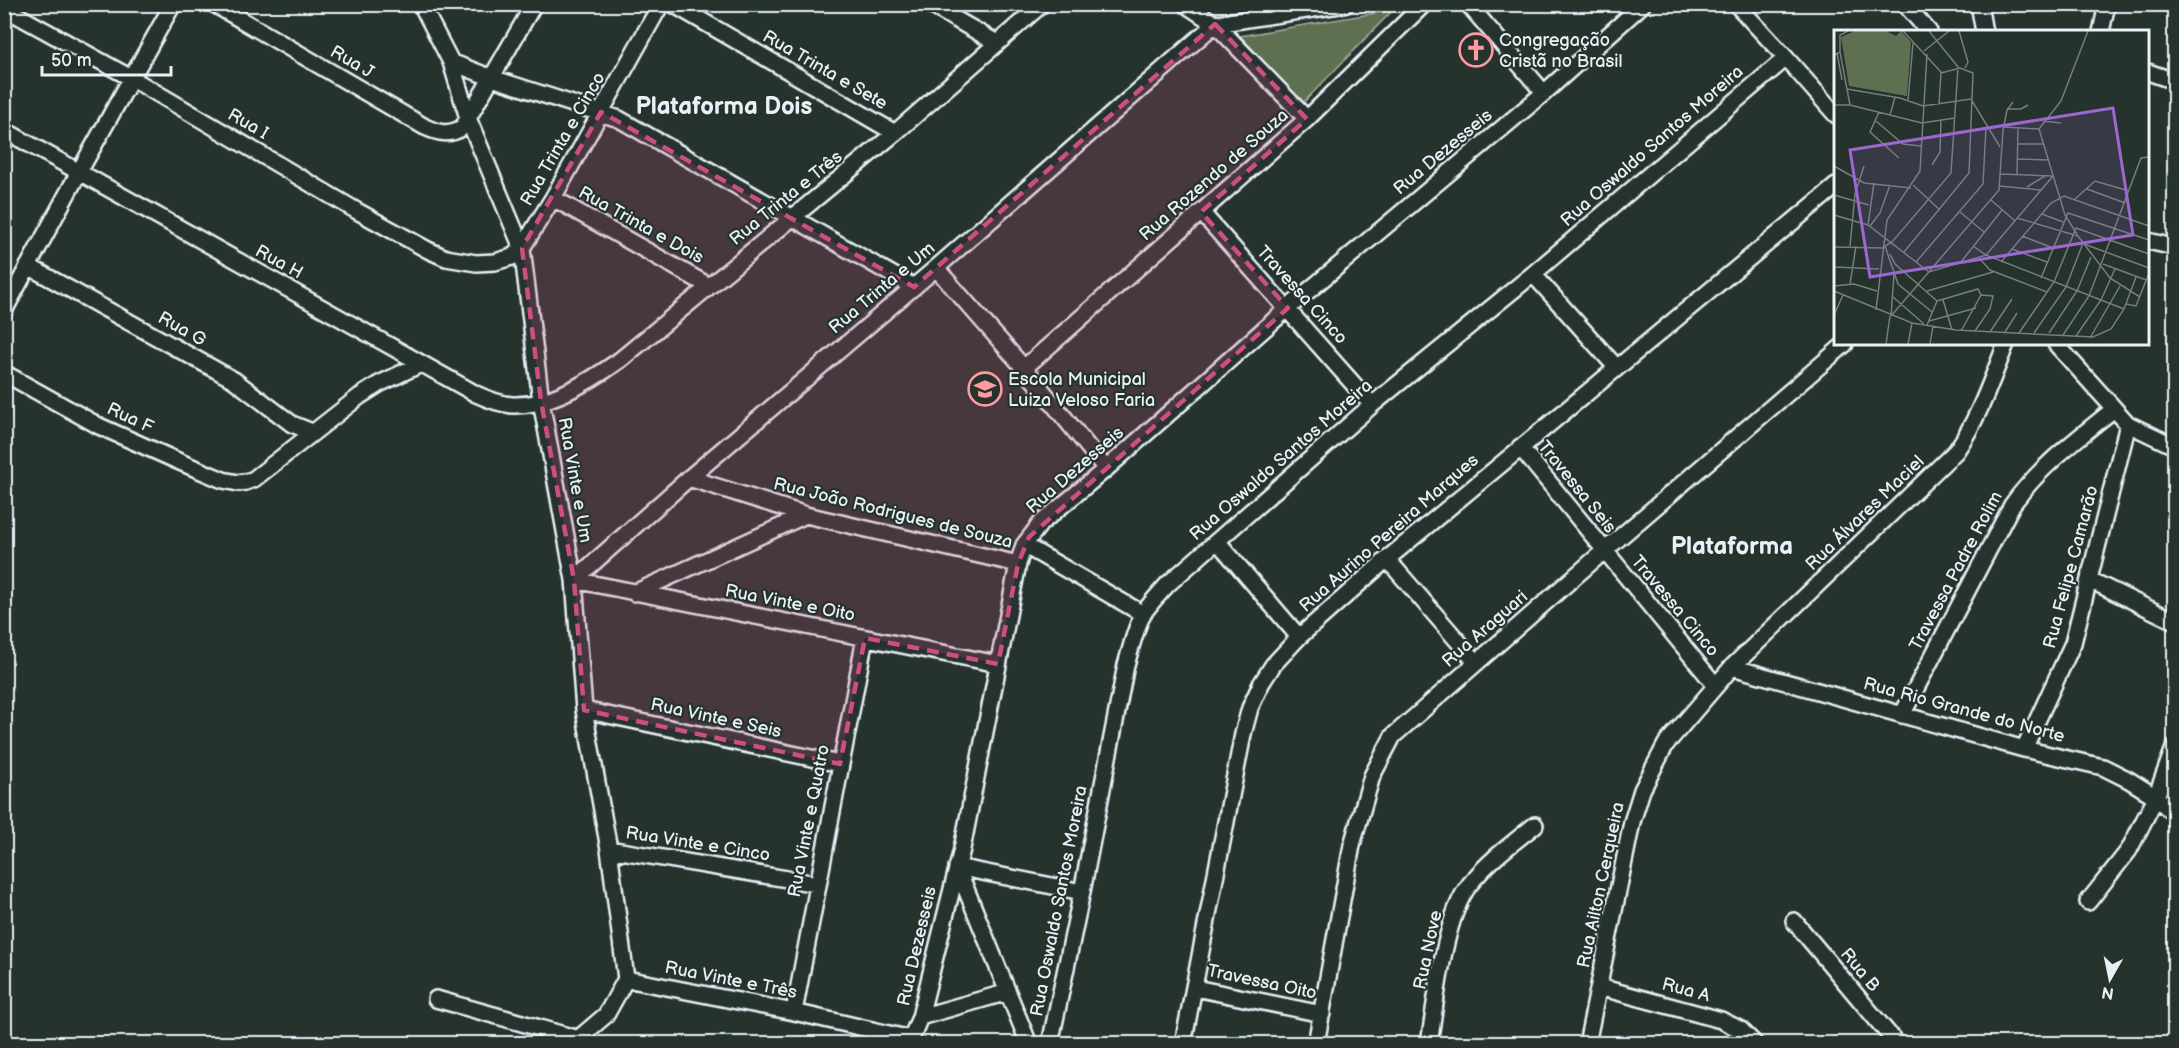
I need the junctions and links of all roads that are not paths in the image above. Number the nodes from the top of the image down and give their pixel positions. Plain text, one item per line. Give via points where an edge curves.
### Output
1 (173, 4) edge
2 (214, 4) edge
3 (422, 4) edge
4 (534, 4) edge
5 (661, 4) edge
6 (673, 4) edge
7 (929, 4) edge
8 (1042, 4) edge
9 (1185, 4) edge
10 (1346, 4) edge
11 (1424, 4) edge
12 (1468, 4) edge
13 (1643, 4) edge
14 (1736, 4) edge
15 (1905, 4) edge
16 (1979, 4) edge
17 (2108, 4) edge
18 (4, 8) edge
19 (1268, 10) edge
20 (1215, 24) junction
21 (1927, 30) edge
22 (1984, 30) edge
23 (2102, 30) edge
24 (997, 43) junction
25 (1786, 58) junction
26 (451, 62) junction
27 (2149, 72) edge
28 (131, 78) junction
29 (492, 78) junction
30 (2175, 81) edge
31 (1544, 93) junction
32 (601, 112) junction
33 (1834, 113) edge
34 (468, 118) junction
35 (1307, 119) junction
36 (4, 130) edge
37 (895, 133) junction
38 (79, 172) junction
39 (1834, 188) edge
40 (553, 198) junction
41 (1201, 212) junction
42 (793, 219) junction
43 (2149, 241) edge
44 (2175, 247) edge
45 (522, 248) junction
46 (28, 266) junction
47 (936, 268) junction
48 (1533, 274) junction
49 (709, 286) junction
50 (914, 286) junction
51 (1288, 308) junction
52 (4, 311) edge
53 (1844, 345) edge
54 (2006, 345) edge
55 (2057, 345) edge
56 (421, 364) junction
57 (1616, 367) junction
58 (1024, 368) junction
59 (4, 373) edge
60 (541, 401) junction
61 (1372, 405) junction
62 (2114, 409) junction
63 (2128, 424) junction
64 (312, 432) junction
65 (2175, 446) edge
66 (1520, 447) junction
67 (1106, 469) junction
68 (689, 478) junction
69 (806, 515) junction
70 (1218, 542) junction
71 (1024, 545) junction
72 (1604, 551) junction
73 (1387, 559) junction
74 (1018, 564) junction
75 (573, 580) junction
76 (2090, 580) junction
77 (634, 593) junction
78 (1143, 614) junction
79 (2175, 621) edge
80 (1299, 637) junction
81 (865, 638) junction
82 (1476, 662) junction
83 (998, 664) junction
84 (1732, 667) junction
85 (1716, 686) junction
86 (584, 710) junction
87 (1902, 715) junction
88 (2175, 748) edge
89 (2024, 749) junction
90 (840, 764) junction
91 (2156, 797) junction
92 (2175, 814) edge
93 (1535, 825) dead end
94 (609, 849) junction
95 (957, 867) junction
96 (817, 884) junction
97 (1082, 892) junction
98 (2088, 902) dead end
99 (1794, 921) dead end
100 (626, 980) junction
101 (1599, 987) junction
102 (1194, 988) junction
103 (1008, 992) junction
104 (436, 999) dead end
105 (794, 1012) junction
106 (1322, 1014) junction
107 (920, 1017) junction
108 (576, 1041) edge
109 (910, 1041) edge
110 (1029, 1044) edge
111 (1050, 1044) edge
112 (1183, 1044) edge
113 (1316, 1044) edge
114 (1429, 1044) edge
115 (1587, 1044) edge
116 (1755, 1044) edge
117 (1896, 1044) edge

1 - 28 street
2 - 34 street, Rua J via 433,131 456,132
3 - 26 street, Rua Vinte e Um
4 - 29 street
5 - 32 street, Rua Trinta e Cinco
6 - 37 street, Rua Trinta e Sete
7 - 24 street
8 - 24 street, Rua Trinta e Três
9 - 20 street
10 - 19 street
11 - 35 street, Rua Rozendo de Souza
12 - 31 street
13 - 31 street, Rua Dezesseis
14 - 25 street
15 - 21 street
16 - 22 street
17 - 23 street
18 - 28 street, Rua I
19 - 20 street
20 - 35 street
20 - 47 street, Rua Trinta e Um
24 - 37 street, Rua Trinta e Três
25 - 33 street
25 - 48 street, Rua Oswaldo Santos Moreira
26 - 29 street
26 - 34 street, Rua Vinte e Um
27 - 30 street
28 - 38 street
28 - 45 street, Rua I via 357,211 446,258 495,262 512,257
29 - 32 street
29 - 34 street
31 - 51 street, Rua Dezesseis
32 - 40 street, Rua Trinta e Cinco
32 - 42 street via 633,126
34 - 45 street, Rua Vinte e Um
35 - 41 street, Rua Rozendo de Souza
36 - 38 street, Rua H
37 - 42 street, Rua Trinta e Três
38 - 46 street
38 - 56 street, Rua H
39 - 57 street, Rua Aurino Pereira Marques
40 - 45 street, Rua Trinta e Cinco
40 - 49 street, Rua Trinta e Dois
41 - 51 street, Travessa Cinco
41 - 58 street, Rua Rozendo de Souza
42 - 49 street, Rua Trinta e Três
42 - 50 street
43 - 44 street
45 - 60 street, Rua Vinte e Um
46 - 52 street
46 - 64 street, Rua G via 234,380 292,424
47 - 50 street, Rua Trinta e Um
47 - 58 street
48 - 57 street
48 - 61 street, Rua Oswaldo Santos Moreira
49 - 60 street, Rua Trinta e Três via 600,375
50 - 68 street, Rua Trinta e Um
51 - 61 street, Travessa Cinco
51 - 67 street, Rua Dezesseis
53 - 72 street, Rua Araguari
54 - 84 street, Rua Álvares Maciel via 1969,433 1947,462
55 - 62 street
56 - 60 street, Rua H via 493,401 512,405
56 - 64 street via 379,384
57 - 66 street, Rua Aurino Pereira Marques
58 - 67 street
59 - 64 street, Rua F via 109,430 238,483 263,472
60 - 75 street, Rua Vinte e Um
61 - 70 street, Rua Oswaldo Santos Moreira
62 - 63 street
62 - 87 street, Travessa Padre Rolim via 2045,466 2012,505
63 - 65 street
63 - 76 street, Rua Felipe Camarão
66 - 72 street, Travessa Seis
66 - 73 street, Rua Aurino Pereira Marques
67 - 71 street, Rua Dezesseis via 1041,523
68 - 69 street, Rua João Rodrigues de Souza
68 - 75 street, Rua Trinta e Um
69 - 74 street, Rua João Rodrigues de Souza
69 - 77 street
70 - 78 street, Rua Oswaldo Santos Moreira via 1168,584
70 - 80 street
71 - 74 street, Rua Dezesseis
71 - 78 street
72 - 82 street, Rua Araguari
72 - 85 street, Travessa Cinco
73 - 80 street, Rua Aurino Pereira Marques
73 - 82 street
74 - 83 street, Rua Dezesseis
75 - 77 street, Rua Vinte e Oito
75 - 86 street, Rua Vinte e Um
76 - 79 street
76 - 89 street, Rua Felipe Camarão via 2073,643
77 - 81 street, Rua Vinte e Oito
78 - 97 street, Rua Oswaldo Santos Moreira via 1126,665
80 - 102 street, Rua Aurino Pereira Marques via 1273,665 1250,708
81 - 83 street, Rua Vinte e Oito
81 - 90 street, Rua Vinte e Quatro
82 - 106 street, Rua Araguari via 1394,736 1372,776 1352,845
83 - 95 street, Rua Dezesseis
84 - 85 street, Rua Álvares Maciel
84 - 87 street, Rua Rio Grande do Norte
85 - 101 street, Rua Ailton Cerqueira via 1666,744 1642,790
86 - 90 street, Rua Vinte e Seis
86 - 94 street, Rua Vinte e Um
87 - 89 street, Rua Rio Grande do Norte
88 - 91 street
89 - 91 street, Rua Rio Grande do Norte via 2103,767
90 - 96 street, Rua Vinte e Quatro
91 - 92 street, Rua Rio Grande do Norte
91 - 98 street via 2129,850
93 - 114 street, Rua Nove via 1483,869 1460,900 1448,938
94 - 96 street, Rua Vinte e Cinco
94 - 100 street, Rua Vinte e Um
95 - 97 street
95 - 103 street
95 - 107 street, Rua Dezesseis
96 - 105 street, Rua Vinte e Quatro
97 - 111 street, Rua Oswaldo Santos Moreira
99 - 117 street, Rua B
100 - 105 street, Rua Vinte e Três
100 - 108 street via 606,1015
101 - 115 street, Rua Ailton Cerqueira
101 - 116 street, Rua A via 1721,1020
102 - 106 street, Travessa Oito
102 - 112 street, Rua Aurino Pereira Marques
103 - 107 street
103 - 110 street
104 - 108 street
105 - 109 street, Rua Vinte e Três
106 - 113 street, Rua Araguari
107 - 109 street, Rua Dezesseis

